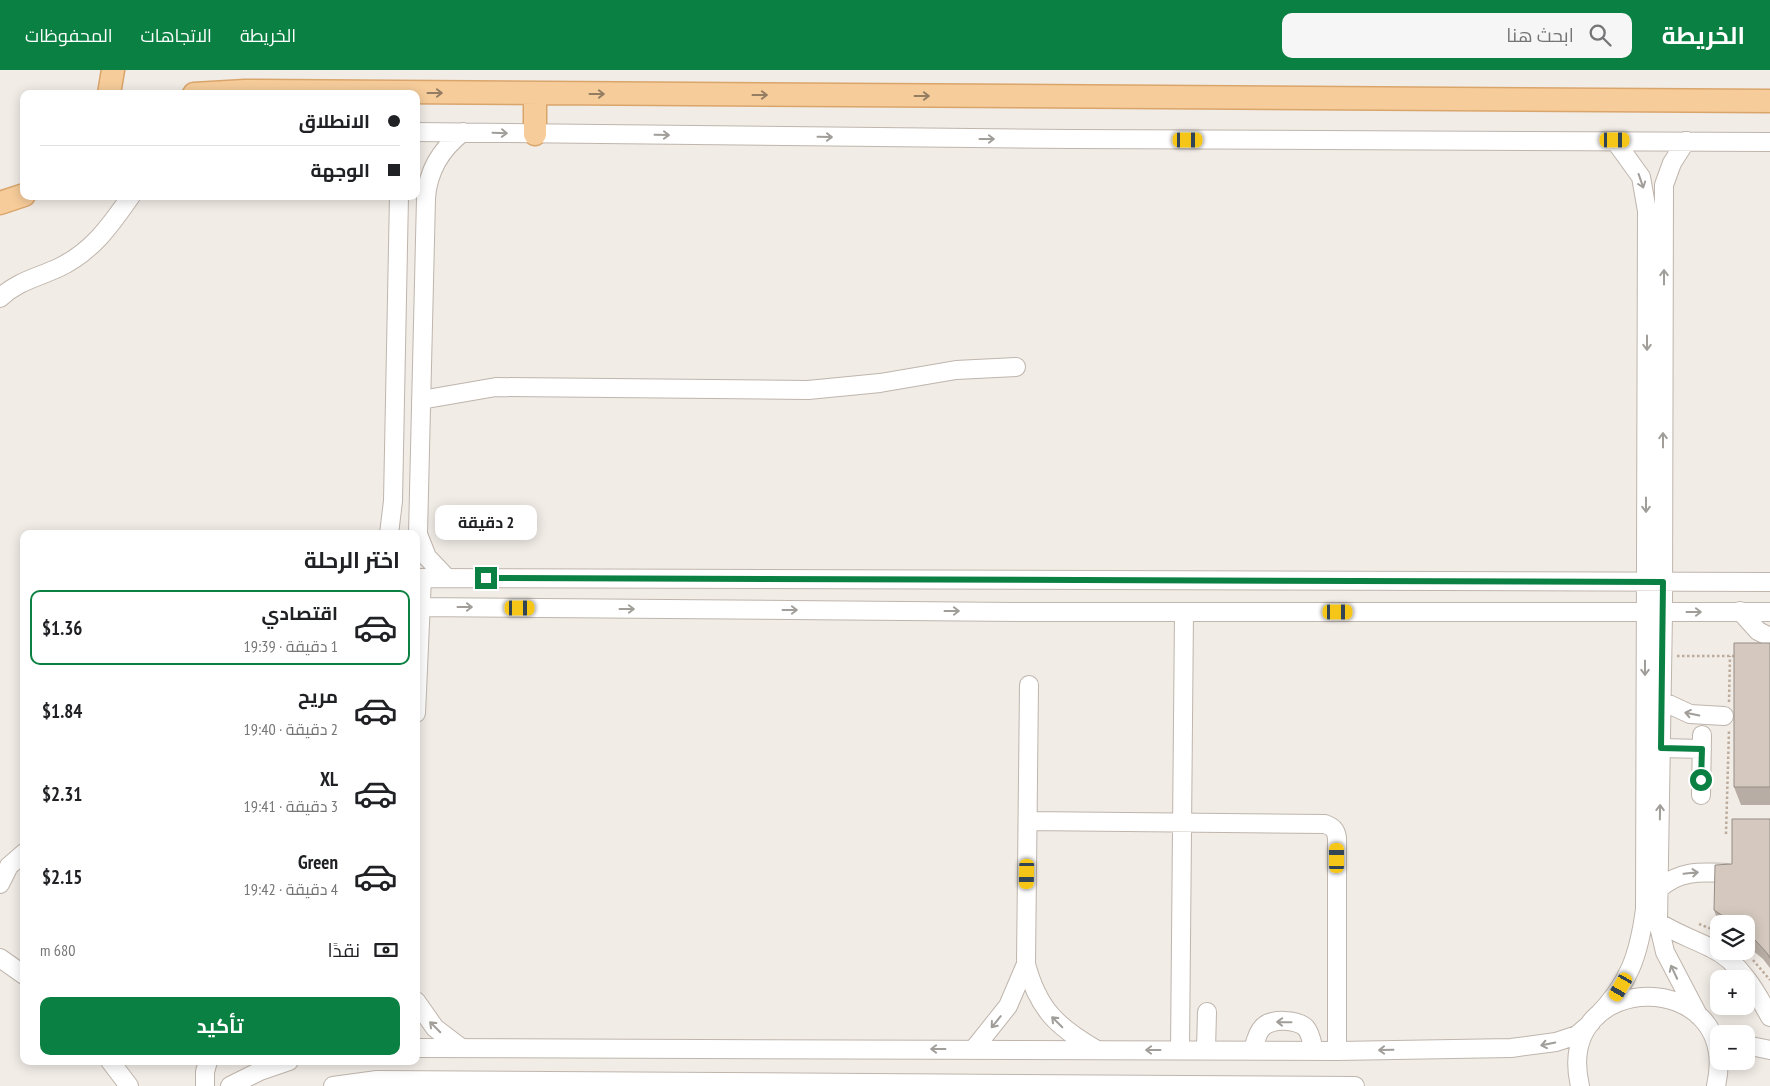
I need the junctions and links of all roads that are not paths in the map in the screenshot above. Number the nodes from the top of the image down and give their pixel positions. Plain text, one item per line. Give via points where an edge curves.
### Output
1 (113, 70) edge
2 (110, 90) edge
3 (420, 92) edge
4 (535, 93) junction
5 (1770, 101) edge
6 (420, 132) edge
7 (463, 132) junction
8 (535, 134) junction
9 (1615, 140) junction
10 (1686, 141) junction
11 (1770, 142) edge
12 (20, 196) edge
13 (128, 200) edge
14 (399, 200) edge
15 (0, 203) edge
16 (0, 298) edge
17 (1016, 367) dead end
18 (421, 400) junction
19 (389, 530) edge
20 (418, 530) edge
21 (420, 539) edge
22 (420, 578) edge
23 (447, 578) junction
24 (1654, 582) junction
25 (1770, 582) edge
26 (420, 607) edge
27 (1184, 612) junction
28 (1654, 612) junction
29 (1740, 612) junction
30 (1770, 612) edge
31 (1770, 637) edge
32 (1030, 685) dead end
33 (1662, 702) junction
34 (1727, 715) road end
35 (1661, 748) junction
36 (1701, 795) dead end
37 (1028, 821) junction
38 (1182, 822) junction
39 (20, 856) edge
40 (1727, 872) edge
41 (0, 884) edge
42 (1659, 889) junction
43 (1658, 922) junction
44 (0, 958) edge
45 (1026, 964) junction
46 (20, 972) edge
47 (420, 1006) edge
48 (1207, 1012) dead end
49 (1698, 1015) junction
50 (1770, 1017) edge
51 (1594, 1020) junction
52 (1710, 1028) edge
53 (460, 1047) junction
54 (1755, 1047) edge
55 (420, 1048) edge
56 (973, 1050) junction
57 (1097, 1050) junction
58 (1180, 1050) junction
59 (1206, 1050) junction
60 (1253, 1050) junction
61 (1314, 1050) junction
62 (1770, 1050) edge
63 (1337, 1051) junction
64 (113, 1065) edge
65 (207, 1065) edge
66 (276, 1065) edge
67 (1719, 1070) edge
68 (129, 1086) edge
69 (205, 1086) edge
70 (230, 1086) edge
71 (333, 1086) edge
72 (1355, 1086) edge
73 (1580, 1086) edge
74 (1716, 1086) edge

1 - 2 main road
3 -> 4 main road
4 -> 5 main road
4 - 8 main road
6 - 7 street
7 -> 8 street
7 - 18 street via 439,156 427,187
8 -> 9 street
9 - 10 street
9 -> 24 street via 1641,177 1647,211
10 - 11 street
24 -> 10 street via 1664,185 1672,163
12 - 15 main road
13 - 16 street via 108,229 82,254 19,283
14 - 19 street via 393,501
17 - 18 street via 956,370 880,383 808,390 496,387
18 - 20 street
21 - 23 street via 427,557
22 - 23 street
23 - 24 street
24 - 25 street
24 - 28 street
26 -> 27 street
27 - 28 street
27 - 38 street
28 -> 29 street
28 - 33 street via 1662,656
28 -> 51 street via 1643,924 1627,977 1615,998
29 - 30 street
29 - 31 street via 1758,631
32 - 37 street
34 -> 33 street via 1690,714
33 - 35 street
35 - 36 street via 1702,742
42 -> 35 street
37 - 38 street
37 - 45 street
38 - 58 street
38 - 63 street via 1325,824 1334,829 1337,838
39 - 41 street via 9,866
42 -> 40 street via 1683,874
42 - 43 street
49 -> 43 street via 1665,952
43 - 50 street via 1713,949 1738,969 1755,988
44 - 46 street
45 -> 56 street via 1008,1006
57 -> 45 street via 1064,1029 1048,1013 1036,995
53 -> 47 street via 435,1028
48 - 59 street
49 - 51 street via 1672,1000 1635,996 1614,1004
49 - 52 street
51 -> 63 street via 1577,1035 1534,1047
51 - 73 street via 1582,1038 1578,1055
53 - 55 street
56 -> 53 street
54 - 62 street
56 - 57 street
58 -> 57 street
58 - 59 street
59 - 60 street
60 - 61 street
61 -> 60 street via 1304,1026 1274,1022 1260,1029
61 - 63 street
64 - 68 street
65 - 69 street
66 - 70 street
67 - 74 street
71 - 72 street via 377,1080

